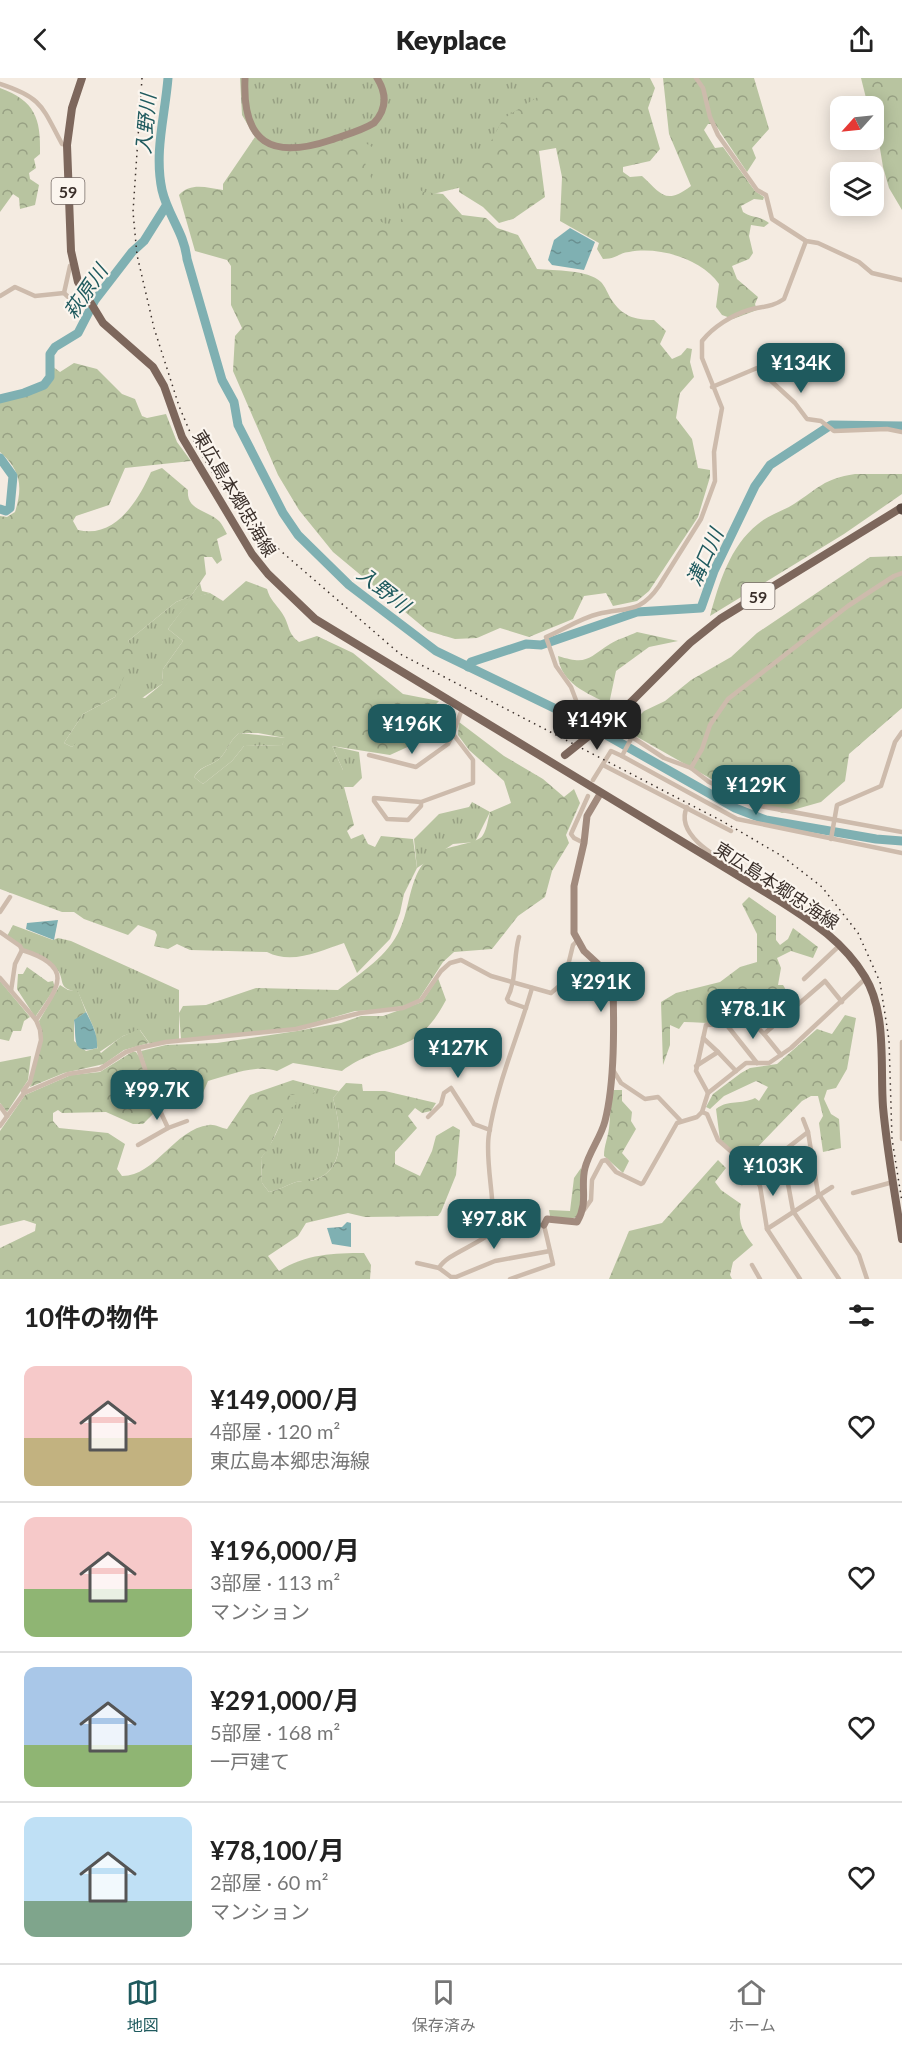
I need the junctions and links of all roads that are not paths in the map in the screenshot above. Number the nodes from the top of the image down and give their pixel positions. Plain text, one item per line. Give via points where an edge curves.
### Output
1 (82, 78) edge
2 (245, 78) edge
3 (377, 78) edge
4 (696, 78) edge
5 (0, 84) edge
6 (67, 145) junction
7 (806, 241) junction
8 (73, 265) junction
9 (902, 280) edge
10 (64, 293) junction
11 (0, 296) edge
12 (89, 303) junction
13 (712, 387) junction
14 (902, 432) edge
15 (902, 509) edge
16 (902, 573) edge
17 (462, 709) junction
18 (902, 732) edge
19 (453, 734) junction
20 (632, 738) junction
21 (623, 754) junction
22 (369, 755) dead end
23 (603, 765) junction
24 (557, 768) junction
25 (691, 768) junction
26 (593, 780) dead end
27 (600, 794) junction
28 (588, 796) dead end
29 (421, 802) junction
30 (687, 807) junction
31 (834, 820) junction
32 (731, 831) dead end
33 (902, 832) edge
34 (831, 839) junction
35 (584, 843) junction
36 (902, 853) edge
37 (750, 883) junction
38 (10, 897) dead end
39 (0, 912) edge
40 (0, 932) edge
41 (519, 937) dead end
42 (577, 941) junction
43 (840, 945) junction
44 (22, 950) junction
45 (0, 978) edge
46 (804, 978) dead end
47 (866, 978) junction
48 (514, 983) junction
49 (532, 988) junction
50 (11, 991) junction
51 (842, 1002) junction
52 (526, 1008) junction
53 (36, 1020) junction
54 (726, 1024) junction
55 (764, 1034) junction
56 (703, 1038) junction
57 (902, 1041) edge
58 (138, 1048) junction
59 (718, 1052) junction
60 (781, 1055) junction
61 (757, 1063) junction
62 (696, 1066) junction
63 (611, 1069) junction
64 (736, 1071) junction
65 (24, 1093) junction
66 (708, 1093) junction
67 (0, 1106) edge
68 (702, 1112) junction
69 (7, 1116) junction
70 (428, 1117) dead end
71 (803, 1119) dead end
72 (187, 1120) dead end
73 (680, 1120) junction
74 (0, 1126) edge
75 (168, 1128) junction
76 (490, 1130) junction
77 (808, 1132) junction
78 (902, 1139) edge
79 (138, 1145) dead end
80 (782, 1151) junction
81 (753, 1175) junction
82 (893, 1182) junction
83 (742, 1183) dead end
84 (832, 1187) dead end
85 (818, 1193) junction
86 (853, 1193) dead end
87 (584, 1210) junction
88 (793, 1211) junction
89 (500, 1224) junction
90 (544, 1225) junction
91 (766, 1229) junction
92 (902, 1239) edge
93 (550, 1251) junction
94 (417, 1263) dead end
95 (752, 1265) dead end
96 (439, 1268) junction
97 (510, 1279) edge
98 (760, 1279) edge
99 (800, 1279) edge
100 (839, 1279) edge
101 (867, 1279) edge

1 - 6 main road, 東広島本郷忠海線 / 59 via 72,108
2 - 3 street via 245,108 254,130 274,146 298,149 374,123 382,112 385,95
4 - 7 street via 706,96 712,125 756,190 766,195 772,219
5 - 6 street via 35,99 62,144
6 - 8 main road, 東広島本郷忠海線 / 59
7 - 9 street via 859,262 872,273
7 - 13 street via 784,299 765,309 749,310 715,327 702,340 702,358
8 - 10 street
8 - 12 main road, 東広島本郷忠海線 / 59
10 - 11 street via 35,296 15,287
10 - 12 street via 79,307
12 - 17 main road, 東広島本郷忠海線 / 59 via 103,323 153,367 192,455 268,574 315,619
13 - 14 street via 757,368 807,418 821,421 834,431
13 - 20 street via 722,408 714,452 715,481 701,519 653,596 634,609 590,617 546,637 556,666 572,687 579,708
15 - 24 main road, 59, bridge via 720,619 630,703 565,755
16 - 25 street via 848,606 728,699 710,725
17 - 19 street
17 - 24 main road, 東広島本郷忠海線 / 59
18 - 31 street via 881,786 837,805
19 - 22 street via 448,744 416,767
19 - 29 street via 473,760 473,783
20 - 21 street
20 - 25 street via 664,758
21 - 23 street via 611,751
21 - 34 street via 738,819
23 - 26 street
23 - 30 street
24 - 27 main road, 東広島本郷忠海線 / 59
25 - 31 street via 709,782 760,806
27 - 35 street via 587,816
27 - 37 main road, 東広島本郷忠海線 / 59
28 - 35 street via 571,834
29 - 29 street via 374,798 387,819 408,820
30 - 32 street
30 - 37 street via 685,822 692,839 752,878
31 - 33 street
31 - 34 street
34 - 36 street
35 - 42 street via 574,886
37 - 43 main road, 東広島本郷忠海線 / 59
38 - 39 street
40 - 44 street
41 - 48 street
42 - 49 street via 558,990 551,993
42 - 63 street via 613,983
43 - 46 street
43 - 47 main road, 東広島本郷忠海線 / 59
44 - 50 street via 15,964
44 - 53 street via 51,963 58,983
45 - 50 street
47 - 51 street
47 - 82 main road, 東広島本郷忠海線 / 59 via 879,1031
48 - 49 street
48 - 52 street via 507,999
48 - 58 street via 456,960 441,971 421,1000 403,1008 360,1013 296,1029
49 - 52 street
50 - 53 street
51 - 55 street via 825,981
51 - 60 street
52 - 76 street via 510,1051
53 - 65 street via 40,1040
54 - 55 street via 753,1023
54 - 56 street via 706,1025
54 - 61 street
55 - 60 street
56 - 59 street
56 - 62 street
57 - 78 street
58 - 65 street via 100,1069 68,1074
58 - 75 street
59 - 62 street
59 - 64 street
60 - 61 street
61 - 64 street via 746,1063
62 - 66 street
63 - 73 street via 621,1083 645,1099 658,1097
63 - 87 street via 605,1123 584,1170
64 - 66 street
65 - 69 street
66 - 68 street
67 - 69 street
68 - 73 street
68 - 81 street via 707,1114 718,1140
69 - 74 street
70 - 76 street via 452,1088 474,1124
71 - 77 street
72 - 75 street
73 - 87 street via 641,1184 602,1161 592,1180 591,1200
75 - 79 street
76 - 89 street via 494,1216
77 - 80 street
77 - 85 street
80 - 81 street
80 - 88 street
81 - 83 street
81 - 91 street via 760,1186
82 - 86 street
82 - 92 main road, 東広島本郷忠海線 / 59
84 - 85 street
85 - 88 street
85 - 101 street via 859,1255
87 - 90 street via 577,1222 546,1219
88 - 91 street
88 - 100 street
89 - 90 street
89 - 96 street via 474,1246 445,1257
90 - 93 street
91 - 99 street
93 - 96 street via 495,1261 456,1277
93 - 97 street via 553,1264
94 - 96 street
95 - 98 street

